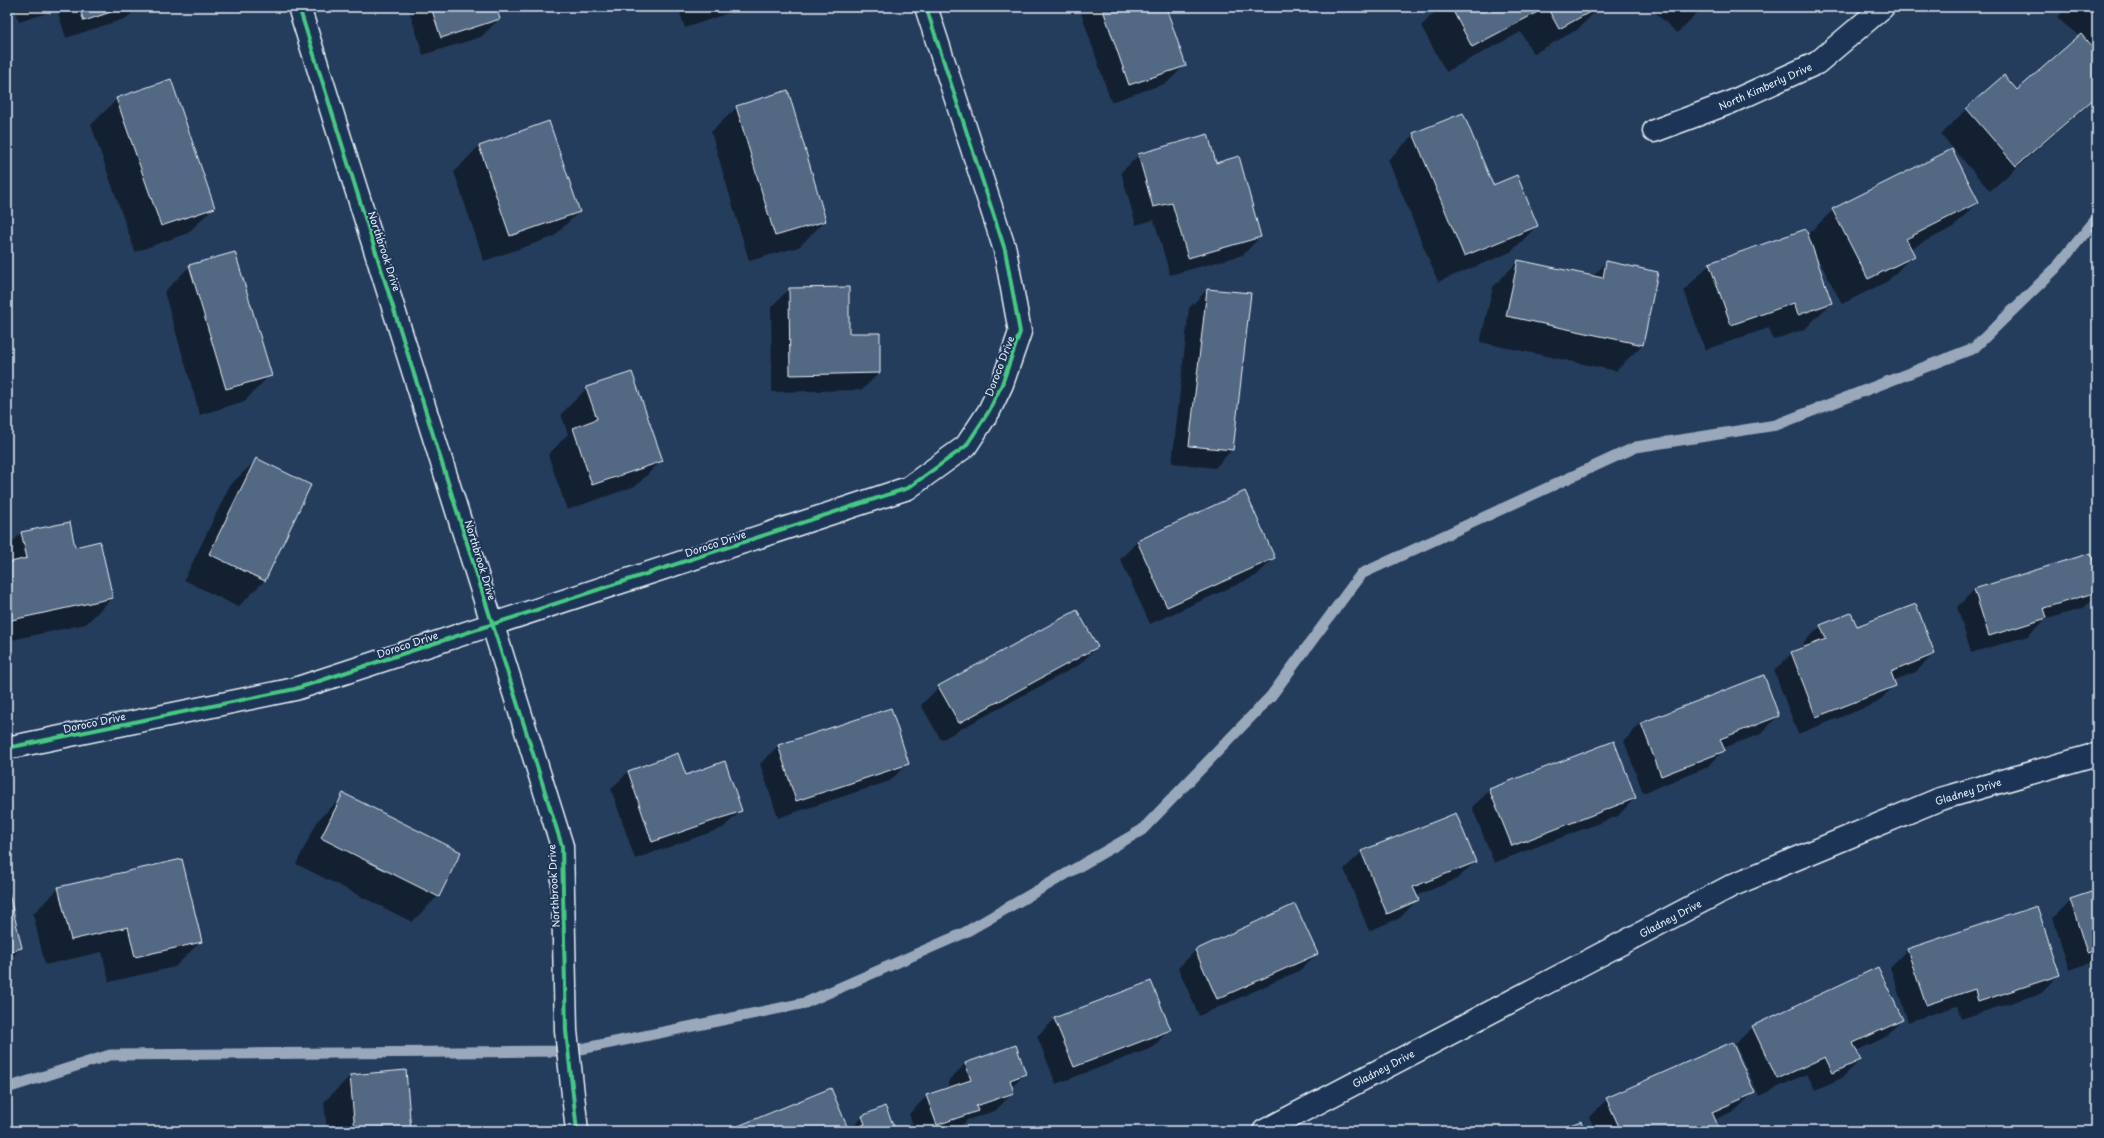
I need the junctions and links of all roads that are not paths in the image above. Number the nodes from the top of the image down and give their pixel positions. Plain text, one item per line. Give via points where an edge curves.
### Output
1 (299, 7) edge
2 (926, 7) edge
3 (1883, 7) edge
4 (1654, 131) dead end
5 (493, 625) junction
6 (7, 748) edge
7 (2097, 754) edge
8 (577, 1131) edge
9 (1264, 1131) edge

1 - 5 street, Northbrook Drive
2 - 5 street, Doroco Drive via 1005,250 1020,332 1002,384 989,411 966,446 908,488
3 - 4 street, North Kimberly Drive via 1817,63 1729,103
5 - 6 street, Doroco Drive via 295,689
5 - 8 street, Northbrook Drive via 562,846 566,1031
7 - 9 street, Gladney Drive via 1940,799 1733,885

